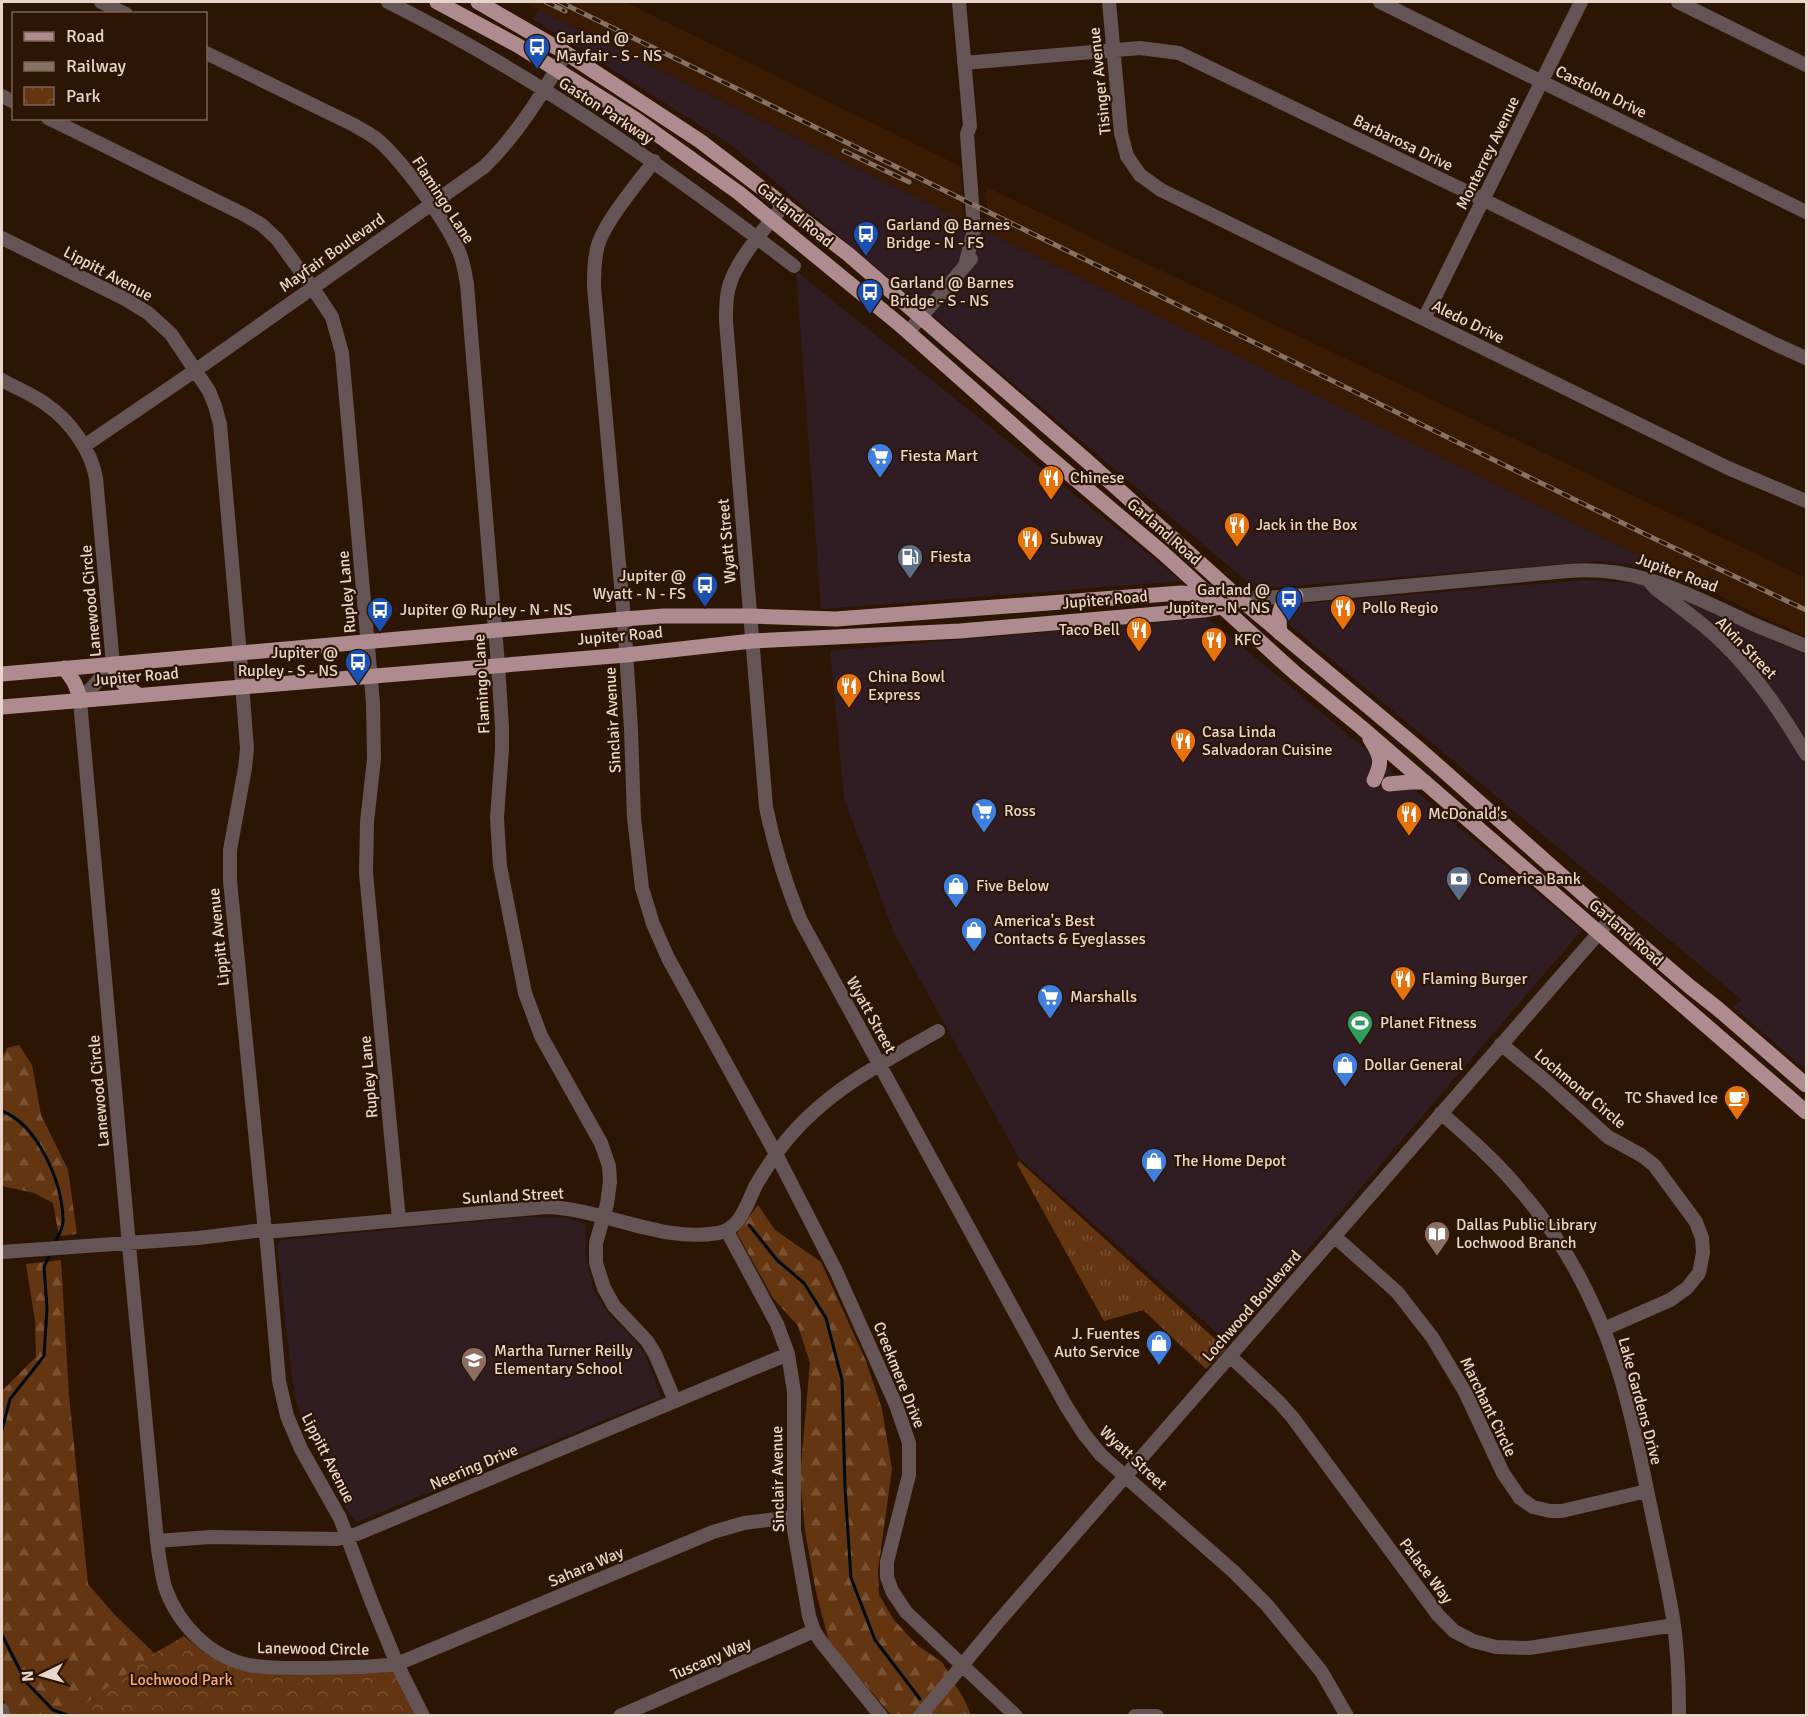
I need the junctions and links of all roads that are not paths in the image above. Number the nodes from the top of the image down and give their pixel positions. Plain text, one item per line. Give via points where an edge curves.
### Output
1 (101, 2) edge
2 (388, 2) edge
3 (438, 2) edge
4 (478, 2) edge
5 (959, 2) edge
6 (1109, 2) edge
7 (1380, 2) edge
8 (1581, 2) edge
9 (1678, 2) edge
10 (122, 12) edge
11 (1113, 50) junction
12 (207, 53) edge
13 (566, 53) junction
14 (964, 63) junction
15 (1806, 65) edge
16 (556, 70) junction
17 (1542, 81) junction
18 (545, 90) junction
19 (52, 120) edge
20 (1127, 156) joint
21 (654, 161) junction
22 (1484, 200) junction
23 (784, 204) junction
24 (431, 205) junction
25 (1806, 212) edge
26 (772, 219) junction
27 (2, 238) edge
28 (758, 239) junction
29 (794, 266) dead end
30 (312, 287) junction
31 (921, 317) junction
32 (1424, 320) junction
33 (908, 332) junction
34 (1806, 358) edge
35 (196, 370) junction
36 (2, 380) edge
37 (1004, 390) junction
38 (991, 406) junction
39 (84, 446) junction
40 (1106, 478) junction
41 (1092, 494) junction
42 (1806, 501) edge
43 (1647, 578) junction
44 (1207, 594) junction
45 (1296, 596) junction
46 (1240, 599) junction
47 (1050, 603) junction
48 (1717, 606) junction
49 (1222, 608) junction
50 (750, 616) junction
51 (874, 616) junction
52 (624, 619) junction
53 (1062, 621) junction
54 (1705, 629) junction
55 (496, 630) junction
56 (1280, 633) junction
57 (880, 636) junction
58 (368, 641) junction
59 (752, 641) junction
60 (1806, 646) edge
61 (240, 653) junction
62 (626, 655) junction
63 (113, 664) junction
64 (498, 665) junction
65 (64, 668) junction
66 (2, 674) edge
67 (371, 676) junction
68 (242, 686) junction
69 (138, 695) junction
70 (80, 700) junction
71 (2, 707) edge
72 (1361, 727) junction
73 (1806, 754) edge
74 (1374, 780) dead end
75 (1425, 782) junction
76 (1389, 784) dead end
77 (1611, 919) junction
78 (1598, 933) junction
79 (938, 1031) dead end
80 (1501, 1044) junction
81 (1760, 1045) junction
82 (1747, 1061) junction
83 (879, 1064) junction
84 (1806, 1085) edge
85 (1806, 1112) edge
86 (1441, 1113) junction
87 (776, 1155) junction
88 (602, 1216) junction
89 (399, 1220) junction
90 (265, 1231) junction
91 (727, 1231) junction
92 (1334, 1236) junction
93 (129, 1242) junction
94 (2, 1252) edge
95 (1604, 1329) junction
96 (788, 1354) junction
97 (1230, 1356) junction
98 (675, 1401) junction
99 (1126, 1476) junction
100 (1647, 1491) junction
101 (793, 1517) junction
102 (347, 1536) junction
103 (157, 1542) junction
104 (1674, 1625) junction
105 (814, 1631) junction
106 (397, 1664) junction
107 (962, 1666) junction
108 (2, 1710) edge
109 (4, 1715) edge
110 (423, 1716) edge
111 (621, 1716) edge
112 (881, 1716) edge
113 (920, 1716) edge
114 (1016, 1716) edge
115 (1135, 1716) edge
116 (1157, 1716) edge
117 (1347, 1716) edge
118 (1679, 1716) edge

1 - 10 street
2 - 18 street, Gaston Parkway via 441,28
3 - 16 main road, Garland Road
4 - 13 main road, Garland Road
5 - 14 street
6 - 11 street, Tisinger Avenue
7 - 17 street, Castolon Drive
8 - 17 street, Monterrey Avenue
9 - 15 street
11 - 14 street, Barbarosa Drive
11 - 20 street, Tisinger Avenue via 1120,133
11 - 22 street, Barbarosa Drive via 1140,48 1179,53
12 - 24 street, Flamingo Lane via 376,138
13 - 16 street, Mayfair Boulevard
13 - 23 main road, Garland Road via 700,141
14 - 31 street via 970,126 975,133 981,236 976,253
16 - 18 street, Mayfair Boulevard
16 - 26 main road, Garland Road via 637,120
17 - 22 street, Monterrey Avenue
17 - 25 street, Castolon Drive
18 - 21 street, Gaston Parkway
18 - 24 street, Mayfair Boulevard via 499,152
19 - 30 street, Rupley Lane via 262,225
20 - 32 street, Aledo Drive via 1140,175 1161,189
21 - 28 street, Gaston Parkway
21 - 52 street, Sinclair Avenue via 606,227 598,243 594,267
22 - 32 street, Monterrey Avenue
22 - 34 street, Barbarosa Drive
23 - 26 street, Wyatt Street
23 - 31 main road, Garland Road
24 - 30 street, Mayfair Boulevard
24 - 55 street, Flamingo Lane via 460,256 466,284
26 - 28 street, Wyatt Street
26 - 33 main road, Garland Road
27 - 35 street, Lippitt Avenue via 148,313 171,334
28 - 29 street, Gaston Parkway
28 - 50 street, Wyatt Street via 731,279 726,321
30 - 35 street, Mayfair Boulevard
30 - 58 street, Rupley Lane via 332,317 342,353
31 - 33 street
31 - 37 main road, Garland Road
32 - 42 street, Aledo Drive via 1728,468
33 - 38 main road, Garland Road
35 - 39 street, Mayfair Boulevard
35 - 61 street, Lippitt Avenue via 216,406 220,424
36 - 39 street, Lanewood Circle via 47,404
37 - 38 main road
37 - 40 main road, Garland Road
38 - 41 main road, Garland Road
39 - 63 street, Lanewood Circle via 96,478
40 - 41 main road
40 - 46 main road, Garland Road
41 - 44 main road, Garland Road
43 - 45 street, Jupiter Road via 1590,569
43 - 48 street, Jupiter Road
43 - 54 street, Alvin Street
44 - 46 main road, Jupiter Road
44 - 47 main road, Jupiter Road
44 - 49 main road, Garland Road
45 - 46 street, Jupiter Road
45 - 56 main road via 1288,598 1282,606
46 - 49 main road, Jupiter Road
46 - 56 main road, Garland Road
47 - 51 main road, Jupiter Road
47 - 53 main road
48 - 54 street via 1710,626
48 - 60 street, Jupiter Road
49 - 53 main road, Jupiter Road
49 - 72 main road, Garland Road
50 - 51 main road, Jupiter Road
50 - 52 main road, Jupiter Road
50 - 59 street, Wyatt Street
51 - 57 main road
52 - 55 main road, Jupiter Road
52 - 62 street, Sinclair Avenue
53 - 57 main road, Jupiter Road
54 - 73 street, Alvin Street via 1769,696
55 - 58 main road, Jupiter Road
55 - 64 street, Flamingo Lane
56 - 77 main road, Garland Road via 1419,749
57 - 59 main road, Jupiter Road
58 - 61 main road, Jupiter Road
58 - 67 street, Rupley Lane
59 - 62 main road, Jupiter Road
59 - 83 street, Wyatt Street via 766,807 775,850 800,919
61 - 63 main road, Jupiter Road
61 - 68 street, Lippitt Avenue
62 - 64 main road, Jupiter Road
62 - 87 street, Sinclair Avenue via 634,818 642,888 668,958
63 - 65 main road, Jupiter Road
63 - 69 main road via 121,682
63 - 70 street, Lanewood Circle
64 - 67 main road, Jupiter Road
64 - 88 street, Flamingo Lane via 502,727 497,818 500,866 525,993 541,1036 601,1143 609,1166 607,1204
65 - 66 main road, Jupiter Road
65 - 70 main road via 75,681
67 - 68 main road, Jupiter Road
67 - 89 street, Rupley Lane via 375,728 366,873
68 - 69 main road, Jupiter Road
68 - 90 street, Lippitt Avenue via 247,749 230,850 230,881
69 - 70 main road, Jupiter Road
70 - 71 main road, Jupiter Road
70 - 93 street, Lanewood Circle
72 - 74 main road via 1380,760
72 - 75 main road, Garland Road
75 - 76 main road
75 - 78 main road, Garland Road
77 - 78 street, Lochwood Boulevard
77 - 81 main road, Garland Road
78 - 80 street, Lochwood Boulevard
78 - 82 main road, Garland Road
79 - 83 street
80 - 86 street, Lochwood Boulevard
80 - 95 street, Lochmond Circle via 1608,1137 1654,1165 1696,1222 1702,1238 1699,1273 1687,1288 1670,1300
81 - 82 main road
81 - 84 main road, Garland Road
82 - 85 main road, Garland Road
83 - 87 street via 826,1100 797,1127
83 - 99 street, Wyatt Street via 1066,1406 1101,1455
86 - 92 street, Lochwood Boulevard
86 - 95 street, Lake Gardens Drive via 1502,1170 1547,1225 1587,1291
87 - 91 street via 744,1213
87 - 107 street, Creekmere Drive via 836,1271 909,1443 909,1475 887,1562 892,1591 906,1612
88 - 89 street, Sunland Street via 547,1207
88 - 91 street, Sunland Street via 672,1232
88 - 98 street, Flamingo Lane via 596,1263 604,1288 614,1306 647,1341
89 - 90 street, Sunland Street
90 - 93 street, Sunland Street
90 - 102 street, Lippitt Avenue via 279,1381 285,1406 294,1433
91 - 96 street, Sinclair Avenue via 777,1324
92 - 97 street, Lochwood Boulevard
92 - 100 street, Marchant Circle via 1396,1292 1431,1337 1466,1392 1503,1473 1520,1498 1533,1507 1562,1511
93 - 94 street, Sunland Street
93 - 103 street, Lanewood Circle
95 - 100 street, Lake Gardens Drive via 1624,1392
96 - 98 street, Neering Drive
96 - 101 street, Sinclair Avenue via 794,1392
97 - 99 street, Lochwood Boulevard
97 - 104 street, Palace Way via 1293,1419 1438,1615 1454,1631 1496,1647 1529,1648
98 - 102 street, Neering Drive
99 - 107 street, Lochwood Boulevard
99 - 117 street, Wyatt Street via 1266,1604 1321,1671
100 - 104 street, Lake Gardens Drive
101 - 105 street, Sinclair Avenue
101 - 106 street, Sahara Way via 744,1523 713,1532
102 - 103 street, Neering Drive via 210,1536
102 - 106 street, Lippitt Avenue
103 - 106 street, Lanewood Circle via 172,1604 207,1646 231,1659 276,1668
104 - 118 street, Lake Gardens Drive
105 - 111 street, Tuscany Way
105 - 112 street, Sinclair Avenue
106 - 110 street, Lippitt Avenue
107 - 113 street, Lochwood Boulevard
107 - 114 street, Creekmere Drive
108 - 109 street
115 - 116 street

